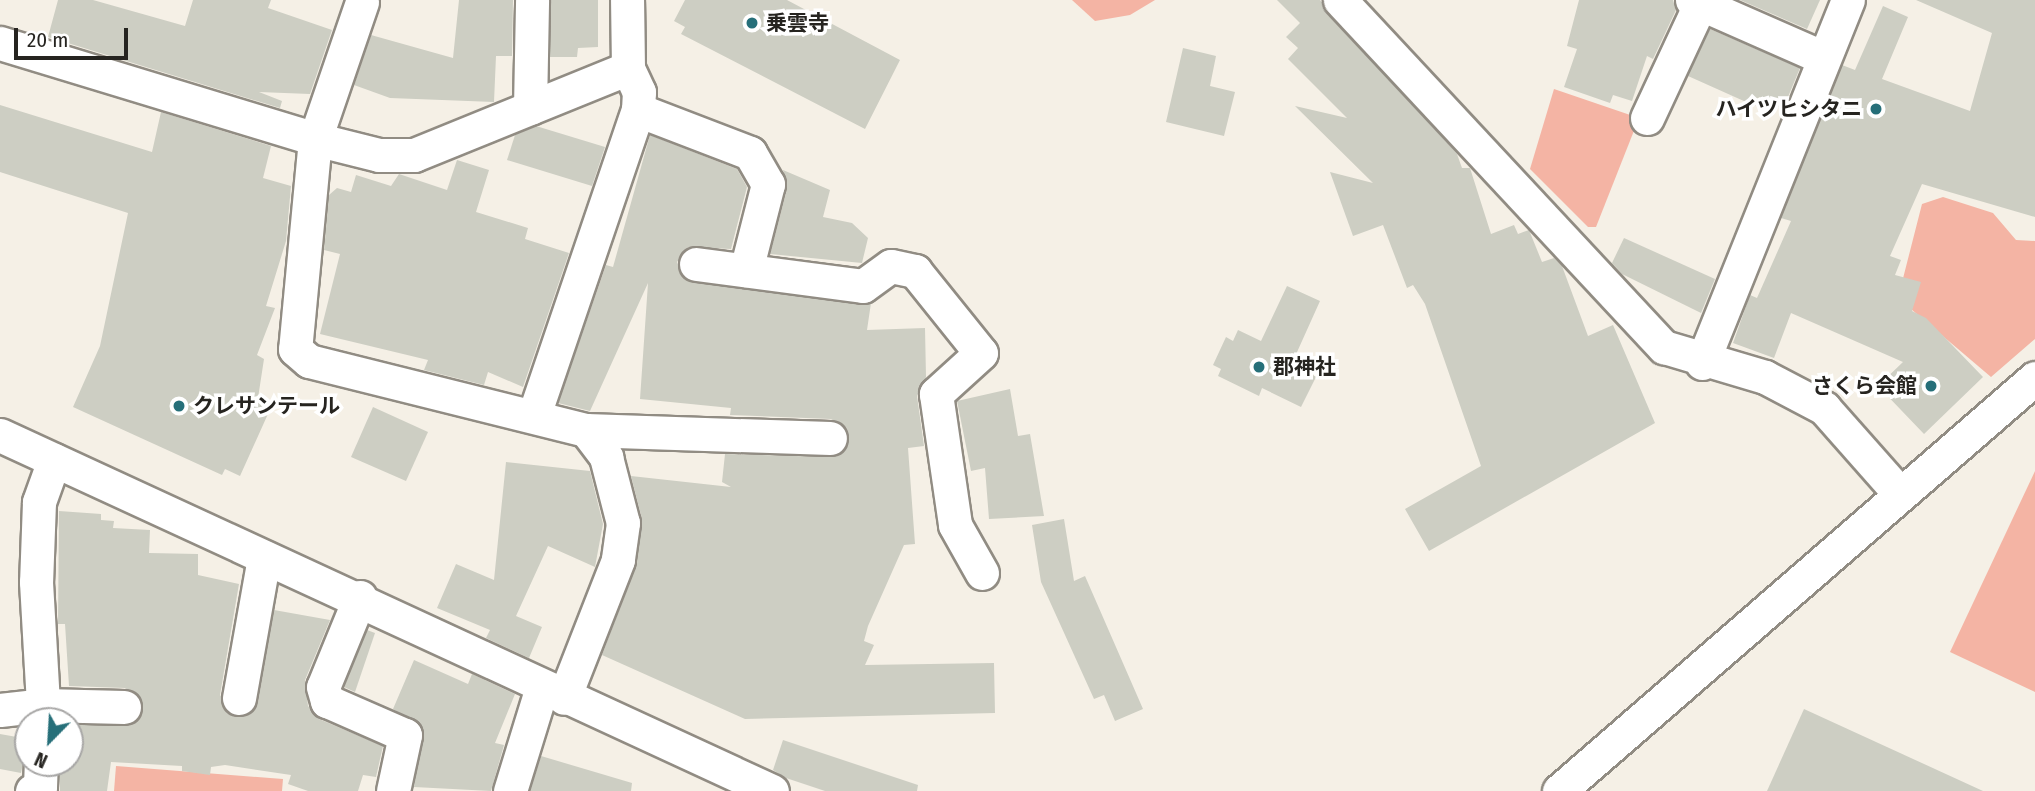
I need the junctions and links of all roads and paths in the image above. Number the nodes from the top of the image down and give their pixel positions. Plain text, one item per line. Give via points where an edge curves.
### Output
1 (532, 0) edge
2 (627, 0) edge
3 (1340, 0) edge
4 (1848, 0) edge
5 (1698, 1) edge
6 (362, 2) dead end
7 (0, 43) edge
8 (1822, 57) junction
9 (628, 68) junction
10 (530, 108) junction
11 (638, 110) junction
12 (1647, 118) dead end
13 (314, 139) junction
14 (696, 264) dead end
15 (746, 270) junction
16 (1702, 363) junction
17 (2035, 378) edge
18 (534, 415) junction
19 (586, 430) junction
20 (0, 435) edge
21 (830, 438) dead end
22 (54, 460) junction
23 (1900, 494) junction
24 (264, 557) junction
25 (982, 573) dead end
26 (360, 597) junction
27 (553, 692) junction
28 (239, 698) dead end
29 (43, 707) edge
30 (124, 707) dead end
31 (84, 710) edge
32 (40, 777) edge
33 (726, 783) edge
34 (32, 791) edge
35 (393, 791) edge
36 (510, 791) edge
37 (772, 791) edge
38 (1559, 791) edge

1 - 10 street
2 - 9 street
3 - 16 street via 1664,347
4 - 8 street
5 - 8 street
5 - 12 street
6 - 13 street
7 - 13 street
8 - 16 street
9 - 10 street
9 - 11 street via 639,92
10 - 13 street via 414,155 379,155
11 - 15 street via 750,153 768,184
11 - 18 street
13 - 18 street via 295,349 309,361
14 - 15 street
15 - 25 street via 863,286 891,266 915,271 981,353 936,394 955,525
16 - 23 street via 1765,377 1824,408
17 - 23 street
18 - 19 street
19 - 21 street
19 - 27 street via 606,457 623,523 618,560
20 - 22 street
22 - 24 street
22 - 29 street via 39,502 36,582
23 - 38 street
24 - 26 street
24 - 28 street
26 - 27 street
26 - 35 street via 323,687 327,701 405,734
27 - 33 street
27 - 36 street
30 - 31 street
32 - 34 street via 40,787
33 - 37 street

